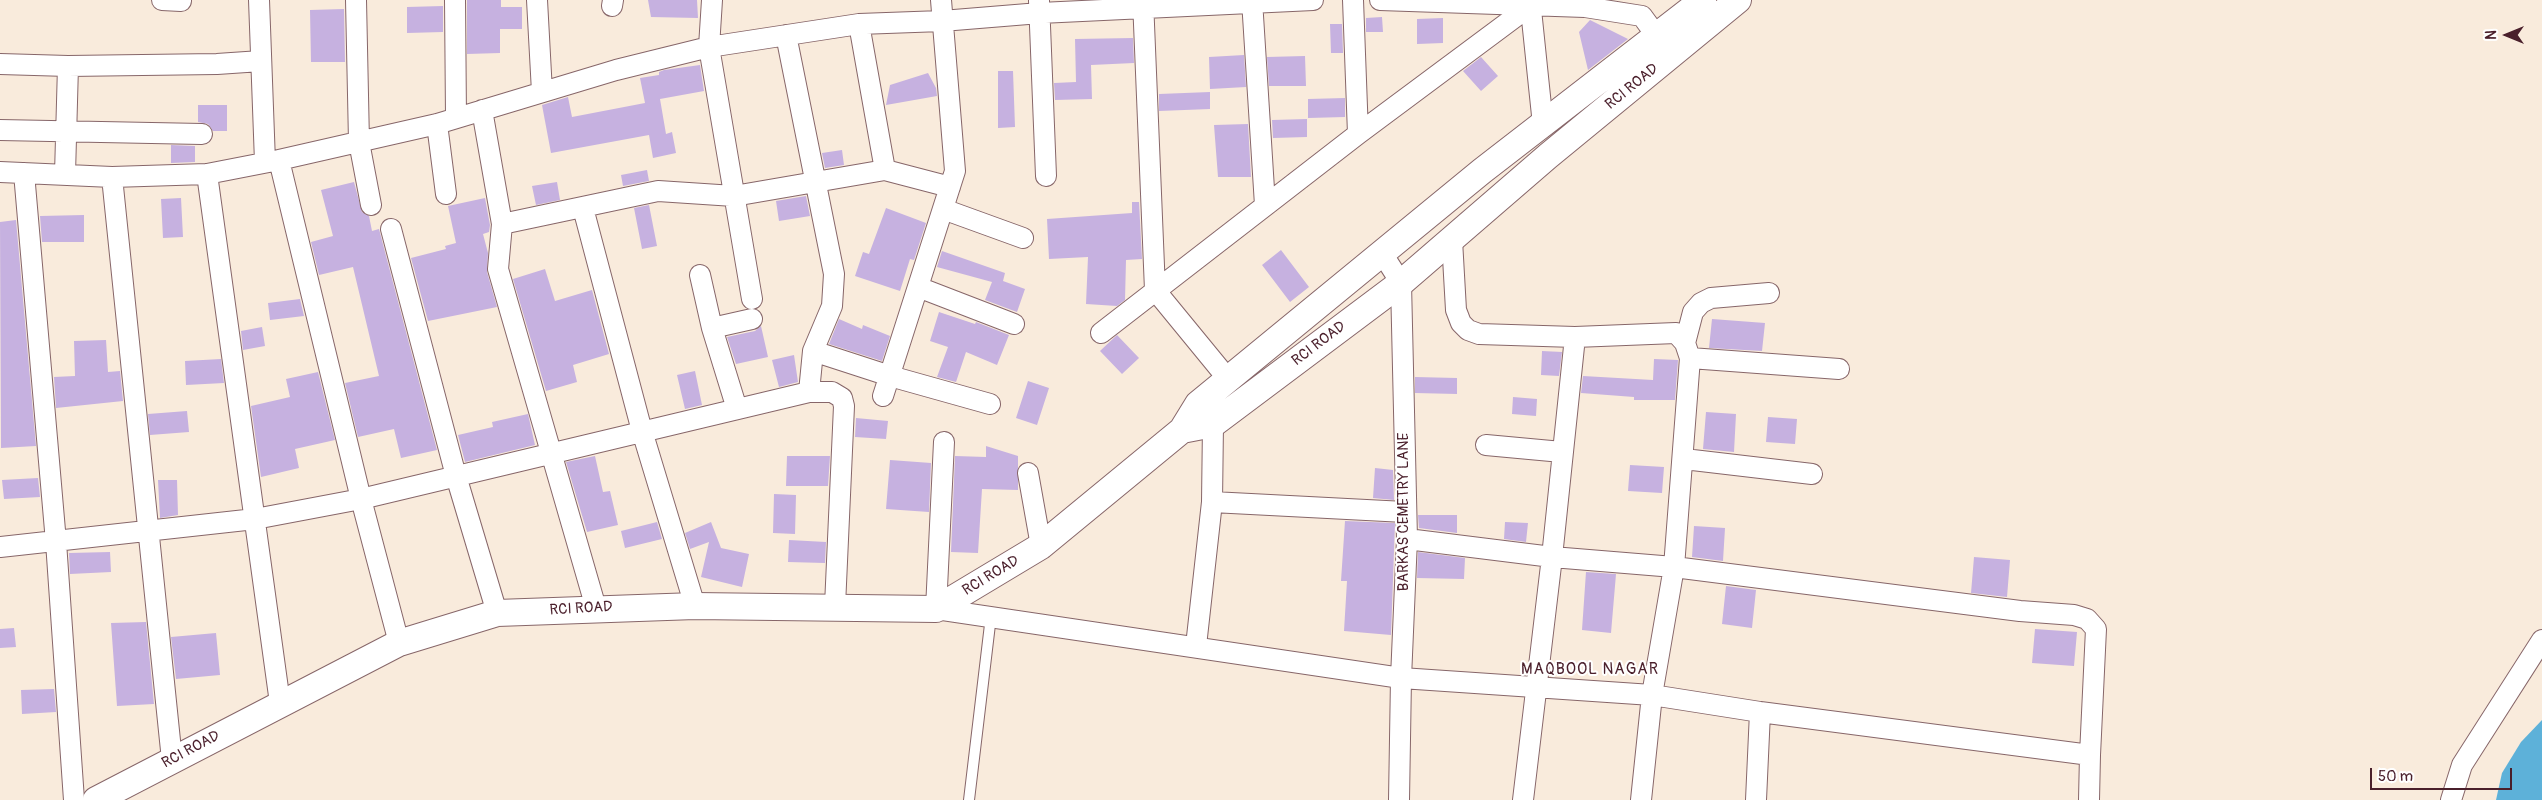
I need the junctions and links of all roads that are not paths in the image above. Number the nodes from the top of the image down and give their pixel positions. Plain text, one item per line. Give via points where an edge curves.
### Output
1 (259, 0) edge
2 (356, 0) edge
3 (455, 0) edge
4 (537, 0) edge
5 (712, 0) edge
6 (941, 0) edge
7 (1313, 0) edge
8 (1353, 0) edge
9 (1380, 0) edge
10 (1738, 0) edge
11 (1252, 1) edge
12 (1530, 3) edge
13 (1586, 3) edge
14 (1143, 4) edge
15 (1694, 4) edge
16 (1039, 6) edge
17 (942, 21) junction
18 (859, 24) junction
19 (786, 34) junction
20 (1664, 46) junction
21 (709, 47) junction
22 (261, 61) junction
23 (0, 64) edge
24 (68, 66) junction
25 (542, 92) junction
26 (482, 110) junction
27 (456, 117) junction
28 (437, 124) junction
29 (1542, 125) junction
30 (0, 130) edge
31 (65, 132) junction
32 (202, 134) dead end
33 (1358, 134) junction
34 (359, 142) junction
35 (272, 161) junction
36 (885, 170) junction
37 (0, 172) edge
38 (24, 173) junction
39 (65, 174) junction
40 (207, 174) junction
41 (1046, 176) dead end
42 (112, 177) junction
43 (814, 183) junction
44 (950, 187) junction
45 (446, 194) dead end
46 (734, 196) junction
47 (371, 205) dead end
48 (1265, 206) junction
49 (583, 208) junction
50 (943, 209) junction
51 (502, 224) junction
52 (391, 229) dead end
53 (1023, 238) dead end
54 (1452, 240) junction
55 (1382, 253) junction
56 (700, 275) dead end
57 (1401, 283) junction
58 (918, 287) junction
59 (1156, 290) junction
60 (1769, 293) dead end
61 (1014, 324) dead end
62 (712, 328) junction
63 (1101, 333) dead end
64 (1575, 337) junction
65 (1688, 350) junction
66 (813, 351) junction
67 (1839, 369) dead end
68 (890, 376) junction
69 (1228, 379) junction
70 (809, 392) junction
71 (883, 396) dead end
72 (990, 404) dead end
73 (737, 409) junction
74 (1205, 414) junction
75 (642, 431) junction
76 (944, 442) dead end
77 (1486, 445) dead end
78 (551, 452) junction
79 (1562, 452) junction
80 (1684, 459) junction
81 (1028, 473) dead end
82 (1812, 474) dead end
83 (456, 476) junction
84 (361, 499) junction
85 (1212, 502) junction
86 (1405, 512) junction
87 (255, 519) junction
88 (149, 532) junction
89 (1407, 539) junction
90 (56, 542) junction
91 (1040, 546) junction
92 (0, 548) edge
93 (1552, 556) junction
94 (1674, 567) junction
95 (695, 606) junction
96 (835, 606) junction
97 (596, 608) junction
98 (936, 609) junction
99 (497, 613) junction
100 (991, 616) junction
101 (2542, 640) edge
102 (400, 643) junction
103 (1196, 646) junction
104 (1401, 678) junction
105 (1537, 686) junction
106 (1652, 695) junction
107 (280, 703) junction
108 (1760, 712) junction
109 (2090, 755) junction
110 (172, 760) junction
111 (74, 800) edge
112 (96, 800) edge
113 (969, 800) edge
114 (1399, 800) edge
115 (1523, 800) edge
116 (1641, 800) edge
117 (1756, 800) edge
118 (2089, 800) edge
119 (2451, 800) edge

1 - 22 street
2 - 34 street
3 - 27 street
4 - 25 street
5 - 21 street
6 - 17 street
7 - 11 street
8 - 33 street
9 - 12 street
10 - 20 street, RCI ROAD
11 - 14 street
11 - 48 street
12 - 13 street
12 - 29 street
12 - 33 street
13 - 20 street via 1642,16
14 - 16 street
14 - 59 street
15 - 20 street
16 - 17 street
16 - 41 street
17 - 18 street
17 - 44 street via 955,171
18 - 19 street
18 - 36 street
19 - 21 street
19 - 43 street
20 - 29 street
20 - 54 street, RCI ROAD via 1548,156
21 - 25 street
21 - 46 street
22 - 24 street
22 - 35 street
23 - 24 street
24 - 31 street
25 - 26 street
26 - 27 street
26 - 51 street
27 - 28 street
28 - 34 street
28 - 45 street
29 - 55 street
30 - 31 street
31 - 32 street
31 - 39 street
33 - 48 street
34 - 35 street
34 - 47 street
35 - 40 street
35 - 84 street
36 - 43 street
36 - 44 street
37 - 38 street
38 - 39 street
38 - 90 street
39 - 42 street
40 - 42 street
40 - 87 street
42 - 88 street
43 - 46 street
43 - 66 street via 835,291
44 - 50 street
46 - 49 street via 658,191
46 - 62 street via 752,309
48 - 59 street
49 - 51 street
49 - 75 street
50 - 53 street
50 - 58 street
51 - 78 street via 498,269
52 - 83 street
54 - 57 street, RCI ROAD
54 - 64 street via 1456,310 1468,330 1479,334
55 - 57 street
55 - 69 street
56 - 62 street
57 - 74 street, RCI ROAD
57 - 86 street, BARKAS CEMETRY LANE
58 - 61 street
58 - 68 street
59 - 63 street
59 - 69 street
60 - 65 street via 1711,298 1701,303 1693,312
62 - 73 street
64 - 65 street via 1676,333
64 - 79 street
65 - 67 street
65 - 80 street
66 - 68 street
66 - 70 street
68 - 71 street
68 - 72 street
69 - 74 street
70 - 73 street
70 - 96 street via 832,392 842,398 844,406
73 - 75 street
74 - 85 street
74 - 91 street, RCI ROAD
75 - 78 street
75 - 95 street
76 - 98 street
77 - 79 street
78 - 83 street
78 - 97 street
79 - 93 street
80 - 82 street
80 - 94 street
81 - 91 street
83 - 84 street
83 - 99 street
84 - 87 street
84 - 102 street
85 - 86 street
85 - 103 street
86 - 89 street, BARKAS CEMETRY LANE
87 - 88 street
87 - 107 street
88 - 90 street
88 - 110 street
89 - 93 street
89 - 104 street, BARKAS CEMETRY LANE
90 - 92 street
90 - 111 street
91 - 98 street, RCI ROAD
93 - 94 street
93 - 105 street
94 - 106 street
94 - 109 street via 2087,619 2096,629
95 - 96 street, RCI ROAD
95 - 97 street, RCI ROAD
96 - 98 street, RCI ROAD
97 - 99 street, RCI ROAD
98 - 100 street
99 - 102 street, RCI ROAD
100 - 103 street
100 - 113 lane
101 - 119 street via 2462,765
102 - 107 street, RCI ROAD
103 - 104 street
104 - 105 street
104 - 114 street, BARKAS CEMETRY LANE
105 - 106 street
105 - 115 street
106 - 108 street
106 - 116 street
107 - 110 street, RCI ROAD
108 - 109 street
108 - 117 street
109 - 118 street
110 - 112 street, RCI ROAD

